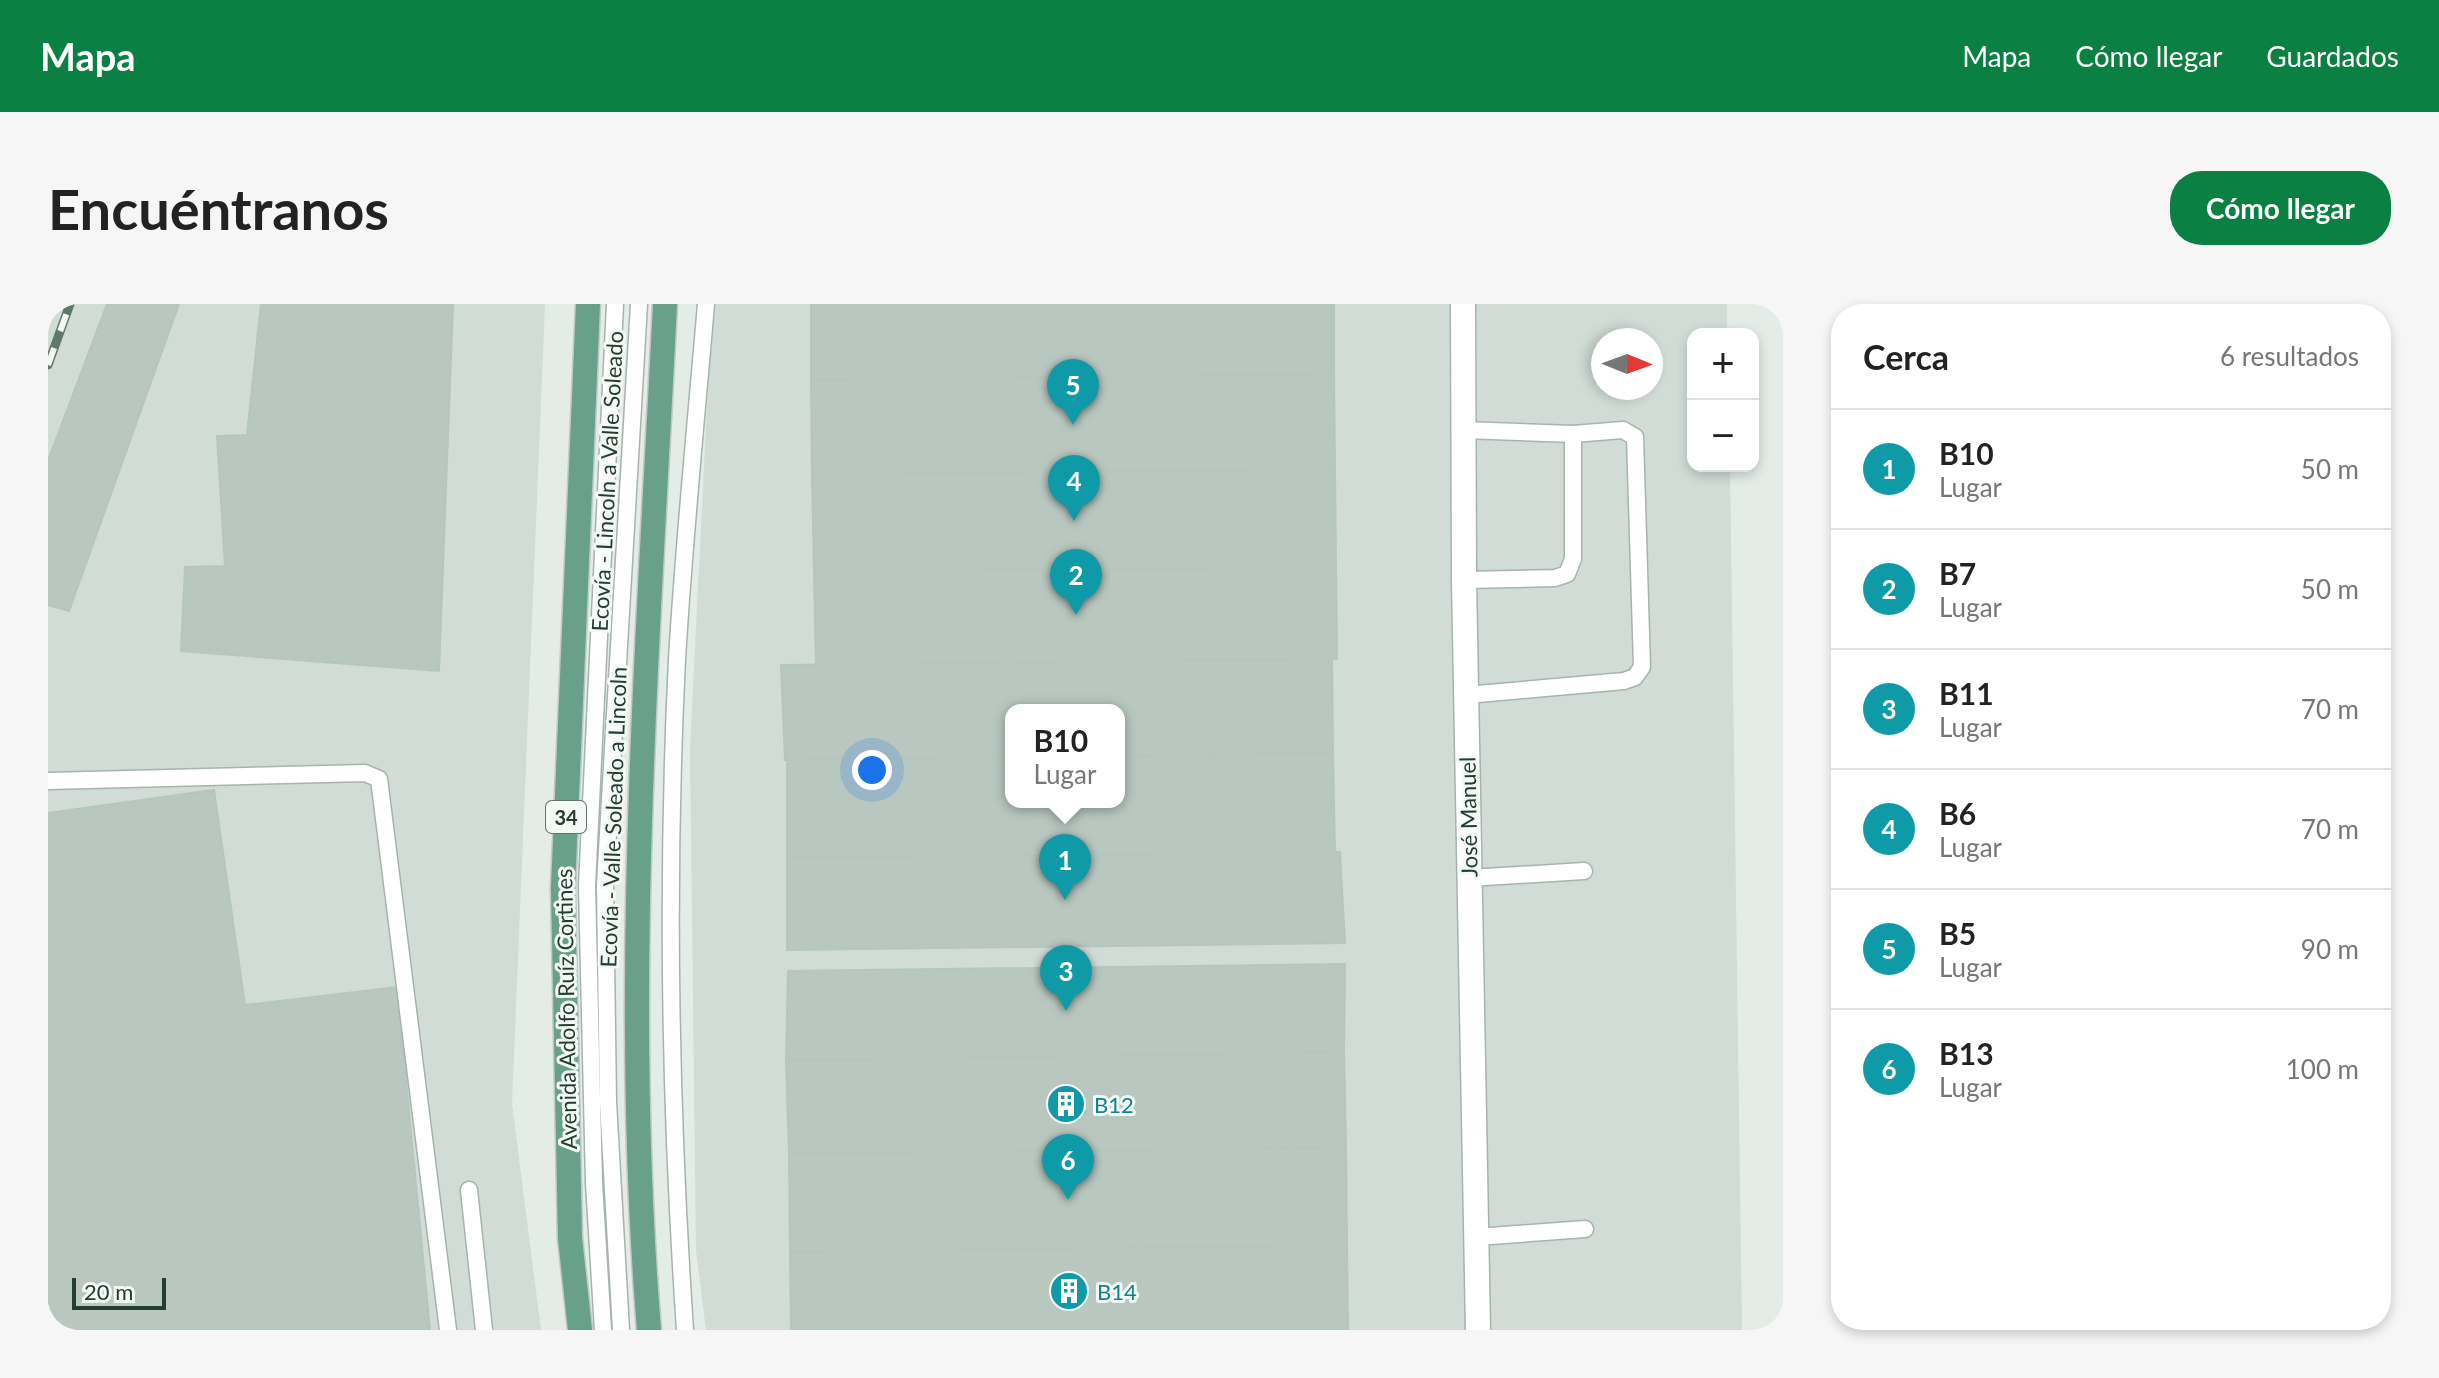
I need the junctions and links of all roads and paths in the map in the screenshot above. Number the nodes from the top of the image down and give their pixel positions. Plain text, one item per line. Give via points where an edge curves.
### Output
1 (588, 304) edge
2 (615, 304) edge
3 (639, 304) edge
4 (665, 304) edge
5 (706, 304) edge
6 (1463, 304) edge
7 (1463, 430) junction
8 (1573, 434) junction
9 (1464, 580) junction
10 (1466, 695) junction
11 (48, 781) edge
12 (1584, 871) dead end
13 (1469, 878) junction
14 (469, 1190) dead end
15 (1585, 1229) dead end
16 (1477, 1237) junction
17 (448, 1330) edge
18 (484, 1330) edge
19 (580, 1330) edge
20 (603, 1330) edge
21 (621, 1330) edge
22 (649, 1330) edge
23 (685, 1330) edge
24 (1478, 1330) edge

1 - 19 main road, Avenida Adolfo Ruíz Cortines / 34 via 563,888 570,1238
2 - 20 lane, Ecovía - Lincoln a Valle Soleado via 587,886
3 - 21 lane, Ecovía - Valle Soleado a Lincoln via 605,885 608,1102
4 - 22 main road via 635,904 641,1235
5 - 23 lane via 677,659 673,811 675,1116
6 - 7 street, José Manuel
7 - 8 lane
7 - 9 street, José Manuel
8 - 9 lane via 1573,559 1567,574
8 - 10 lane via 1623,430 1638,445 1642,667 1624,681
9 - 10 street, José Manuel
10 - 13 street, José Manuel
11 - 17 lane via 365,773 379,779
12 - 13 lane
13 - 16 street, José Manuel
14 - 18 lane
15 - 16 lane
16 - 24 street, José Manuel

